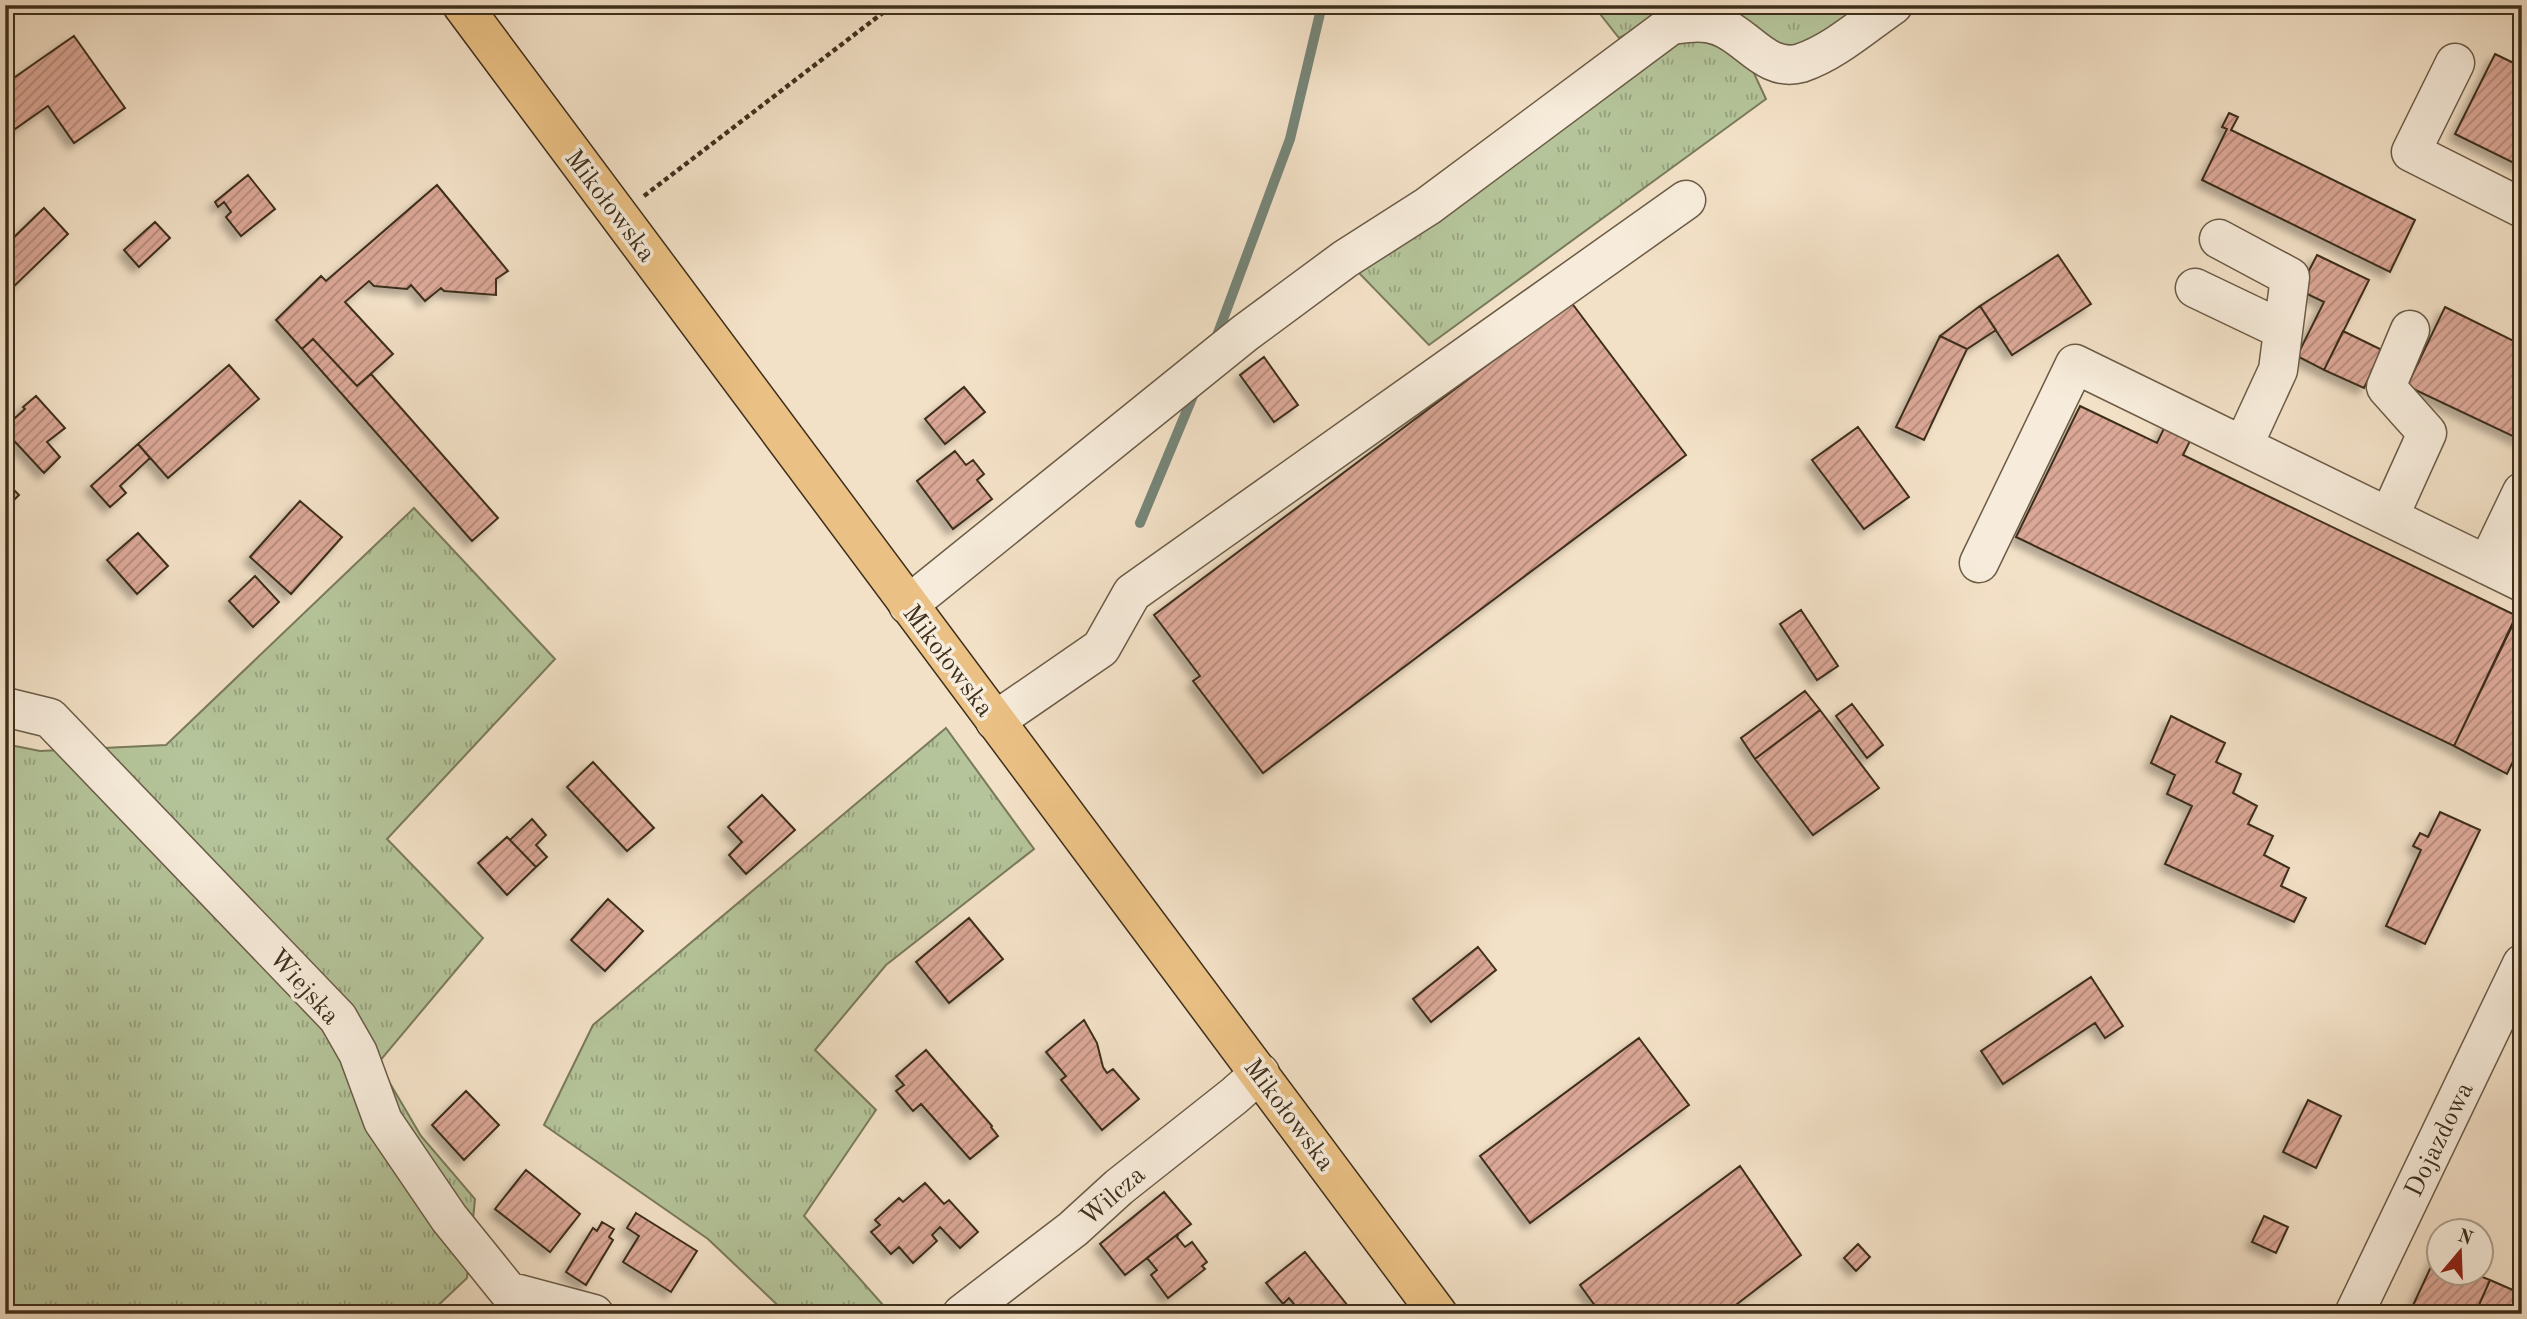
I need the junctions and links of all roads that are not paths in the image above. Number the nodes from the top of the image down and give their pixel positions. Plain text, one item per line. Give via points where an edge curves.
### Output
1 (462, 5) edge
2 (1893, 5) edge
3 (2455, 63) dead end
4 (1686, 200) dead end
5 (2522, 208) edge
6 (2219, 239) dead end
7 (2195, 288) dead end
8 (2283, 330) junction
9 (2410, 330) dead end
10 (2243, 446) junction
11 (2522, 492) edge
12 (2389, 517) junction
13 (1979, 563) dead end
14 (2487, 565) junction
15 (2522, 582) edge
16 (908, 606) junction
17 (5, 707) edge
18 (995, 721) junction
19 (2522, 964) edge
20 (1260, 1073) junction
21 (498, 1302) edge
22 (594, 1314) edge
23 (962, 1314) edge
24 (1438, 1314) edge
25 (2354, 1314) edge

1 - 16 main road, Mikołowska
2 - 16 street via 1828,50 1799,64 1766,59 1720,26 1671,25 1429,206 1345,259
3 - 5 street via 2411,152
4 - 18 street via 1132,593 1101,648
6 - 8 street via 2290,277
7 - 8 street
8 - 10 street via 2278,370
9 - 12 street via 2386,387 2427,433
10 - 12 street
10 - 13 street via 2075,364
11 - 14 street
12 - 14 street
14 - 15 street
16 - 18 main road, Mikołowska
17 - 21 street, Wiejska via 50,718 338,1018 358,1053 383,1121 450,1218
18 - 20 main road, Mikołowska
19 - 25 street, Dojazdowa
20 - 23 street, Wilcza
20 - 24 main road, Mikołowska
21 - 22 street, Wiejska

